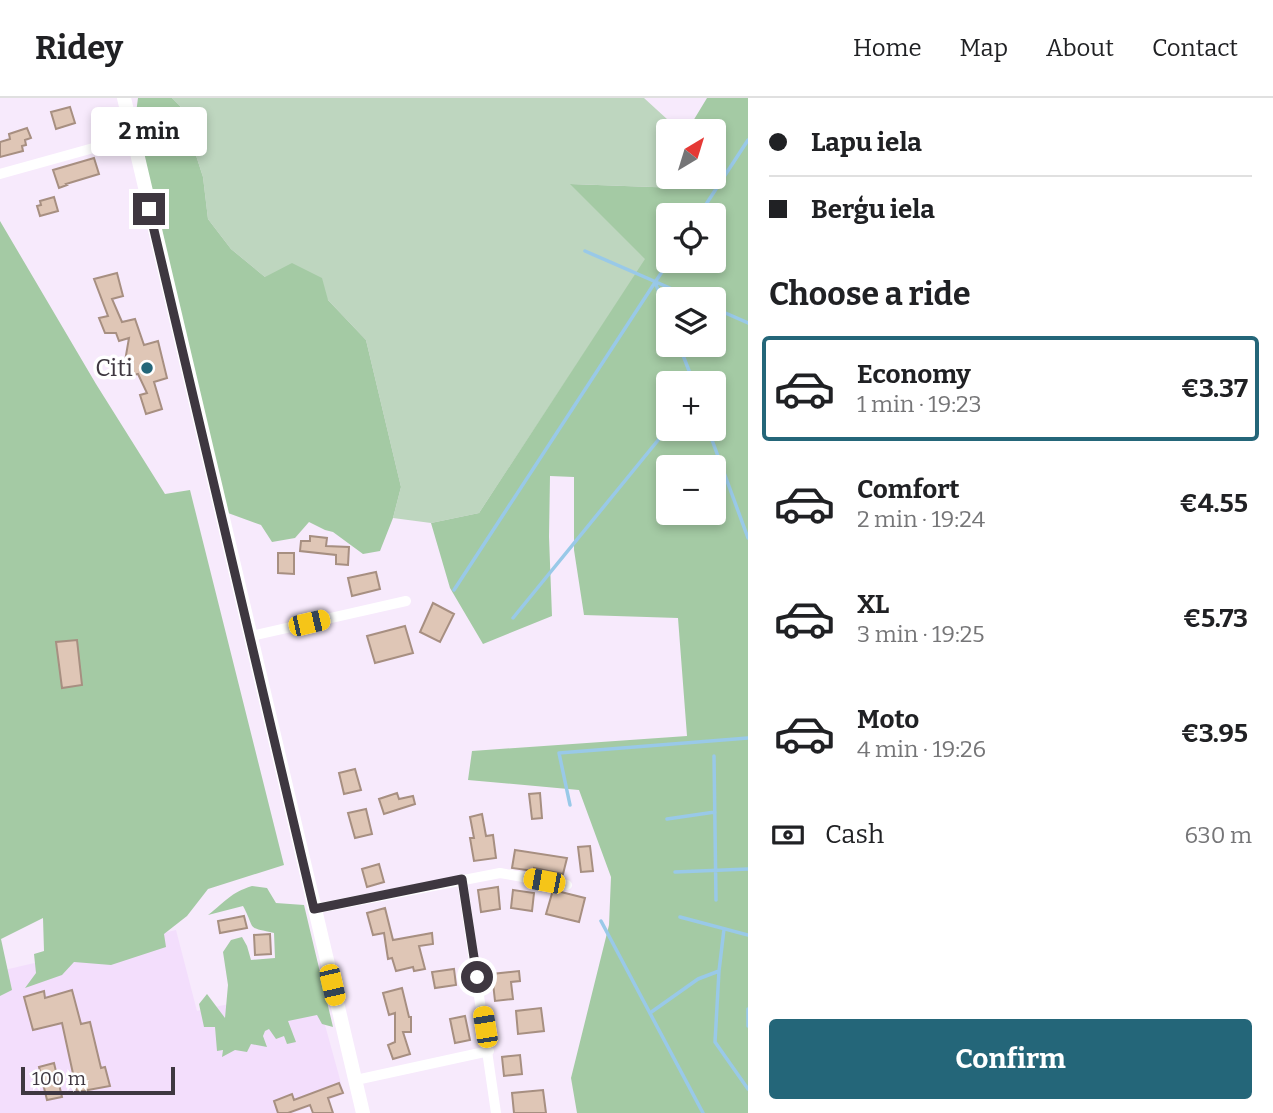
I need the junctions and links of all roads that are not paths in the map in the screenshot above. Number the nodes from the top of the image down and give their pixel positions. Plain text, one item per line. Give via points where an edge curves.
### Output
1 (124, 98) edge
2 (133, 137) junction
3 (0, 174) edge
4 (406, 601) dead end
5 (251, 636) junction
6 (462, 879) junction
7 (567, 885) dead end
8 (314, 909) junction
9 (489, 1051) junction
10 (356, 1080) junction
11 (363, 1113) edge
12 (496, 1113) edge

1 - 2 main road
2 - 3 street
2 - 5 main road
4 - 5 street
5 - 8 main road
6 - 7 street via 500,873
6 - 8 street
6 - 9 street
8 - 10 main road
9 - 10 street
9 - 12 street
10 - 11 main road

